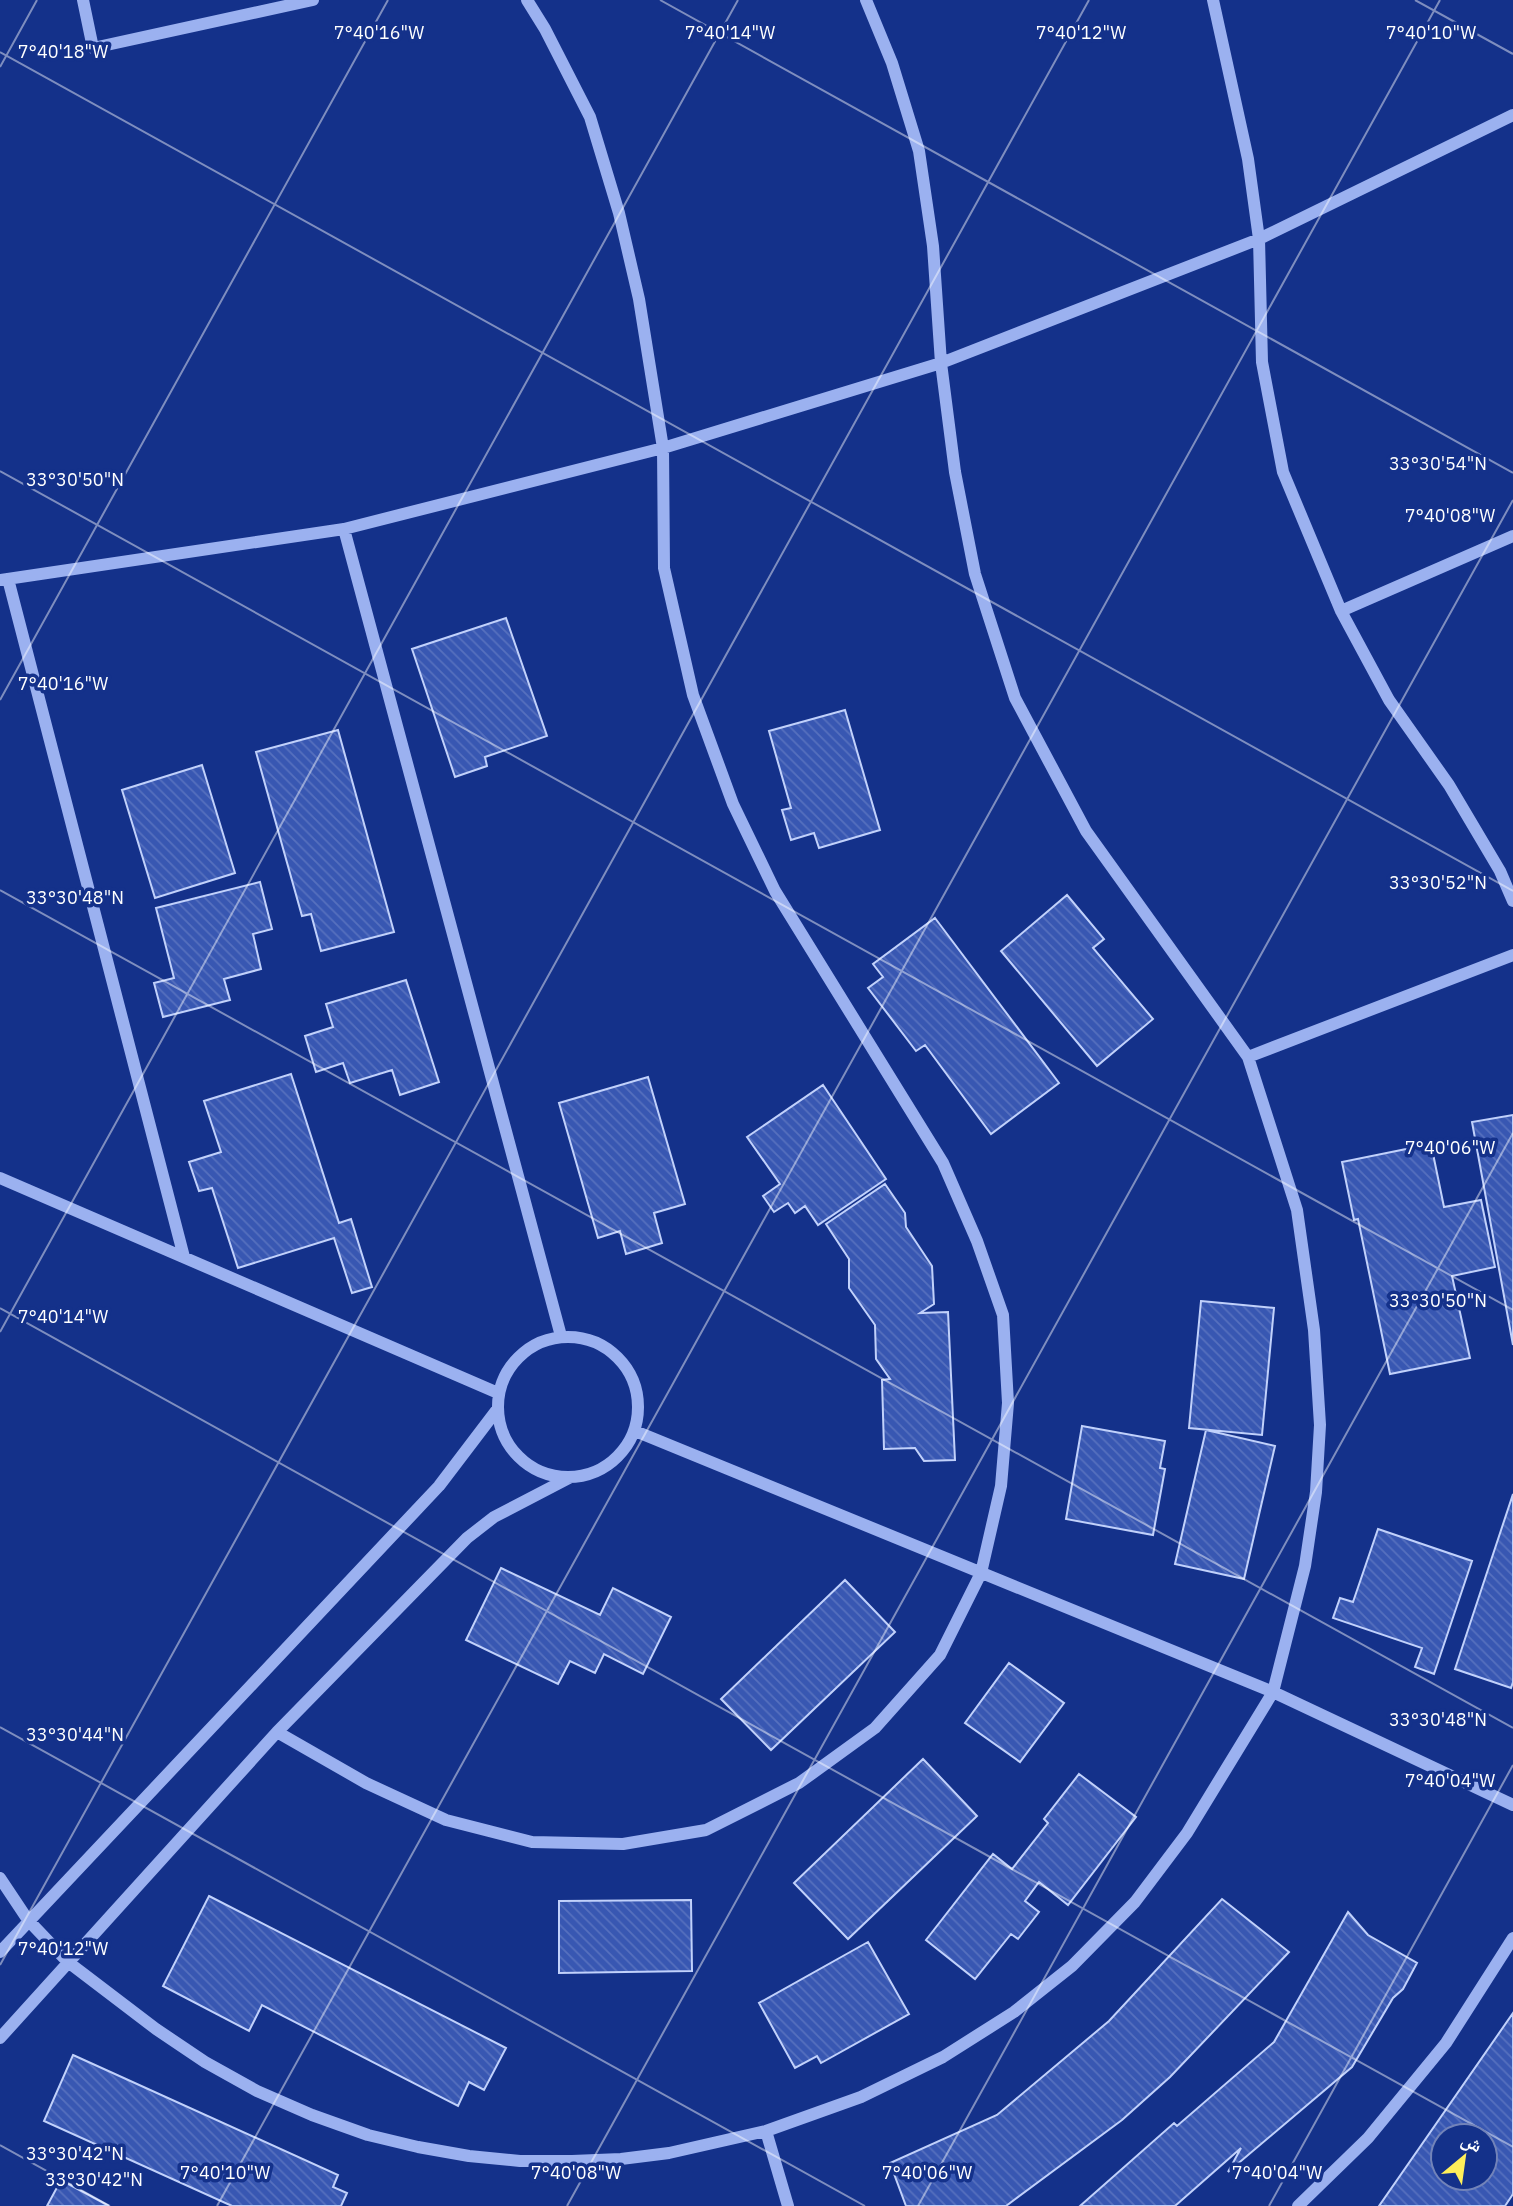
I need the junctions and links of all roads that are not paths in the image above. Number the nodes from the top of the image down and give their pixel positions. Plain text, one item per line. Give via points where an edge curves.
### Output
1 (83, 0) edge
2 (313, 0) edge
3 (527, 0) edge
4 (866, 0) edge
5 (1213, 0) edge
6 (1513, 115) edge
7 (1259, 239) junction
8 (942, 363) junction
9 (663, 448) junction
10 (344, 529) junction
11 (1513, 536) edge
12 (4, 580) edge
13 (1341, 611) junction
14 (1513, 901) edge
15 (1513, 955) edge
16 (1248, 1056) junction
17 (0, 1178) edge
18 (184, 1257) junction
19 (561, 1336) junction
20 (498, 1393) junction
21 (496, 1411) junction
22 (635, 1431) junction
23 (569, 1478) junction
24 (981, 1573) junction
25 (1273, 1692) junction
26 (277, 1732) junction
27 (1513, 1805) edge
28 (0, 1878) edge
29 (28, 1920) junction
30 (1513, 1938) edge
31 (0, 1952) edge
32 (68, 1962) junction
33 (0, 2039) edge
34 (766, 2131) junction
35 (788, 2206) edge
36 (1298, 2206) edge

1 - 2 street via 93,48
3 - 9 street via 590,117 639,299
4 - 8 street via 892,63 919,151 933,246
5 - 7 street via 1248,159
6 - 7 street
7 - 8 street
7 - 13 street via 1262,362 1283,472
8 - 9 street
8 - 16 street via 955,471 975,574 1015,698 1086,831
9 - 10 street
9 - 24 street via 664,568 693,695 733,804 775,891 943,1163 1003,1315 1006,1431 1001,1486
10 - 12 street
10 - 19 street
11 - 13 street
12 - 18 street
13 - 14 street via 1389,700 1449,785
15 - 16 street
16 - 25 street via 1297,1210 1314,1330 1320,1425 1305,1566
17 - 18 street
18 - 20 street
19 - 20 street via 533,1346 510,1365
19 - 22 street via 585,1338 625,1365 636,1386 639,1411
20 - 21 street
21 - 23 street via 512,1451 549,1475
21 - 29 street via 439,1486
22 - 23 street via 608,1466
22 - 24 street
23 - 26 street via 494,1517 467,1538
24 - 25 street
24 - 26 street via 940,1655 875,1728 799,1783 706,1830 623,1844 532,1842 446,1820 366,1783
25 - 27 street
25 - 34 street via 1187,1833 1135,1902 1072,1966 1014,2012 943,2057 861,2097
26 - 32 street
28 - 29 street
29 - 31 street
29 - 32 street
30 - 36 street via 1446,2043 1368,2138
32 - 33 street
32 - 34 street via 156,2029 257,2091 323,2119 418,2147 520,2161 621,2159
34 - 35 street

